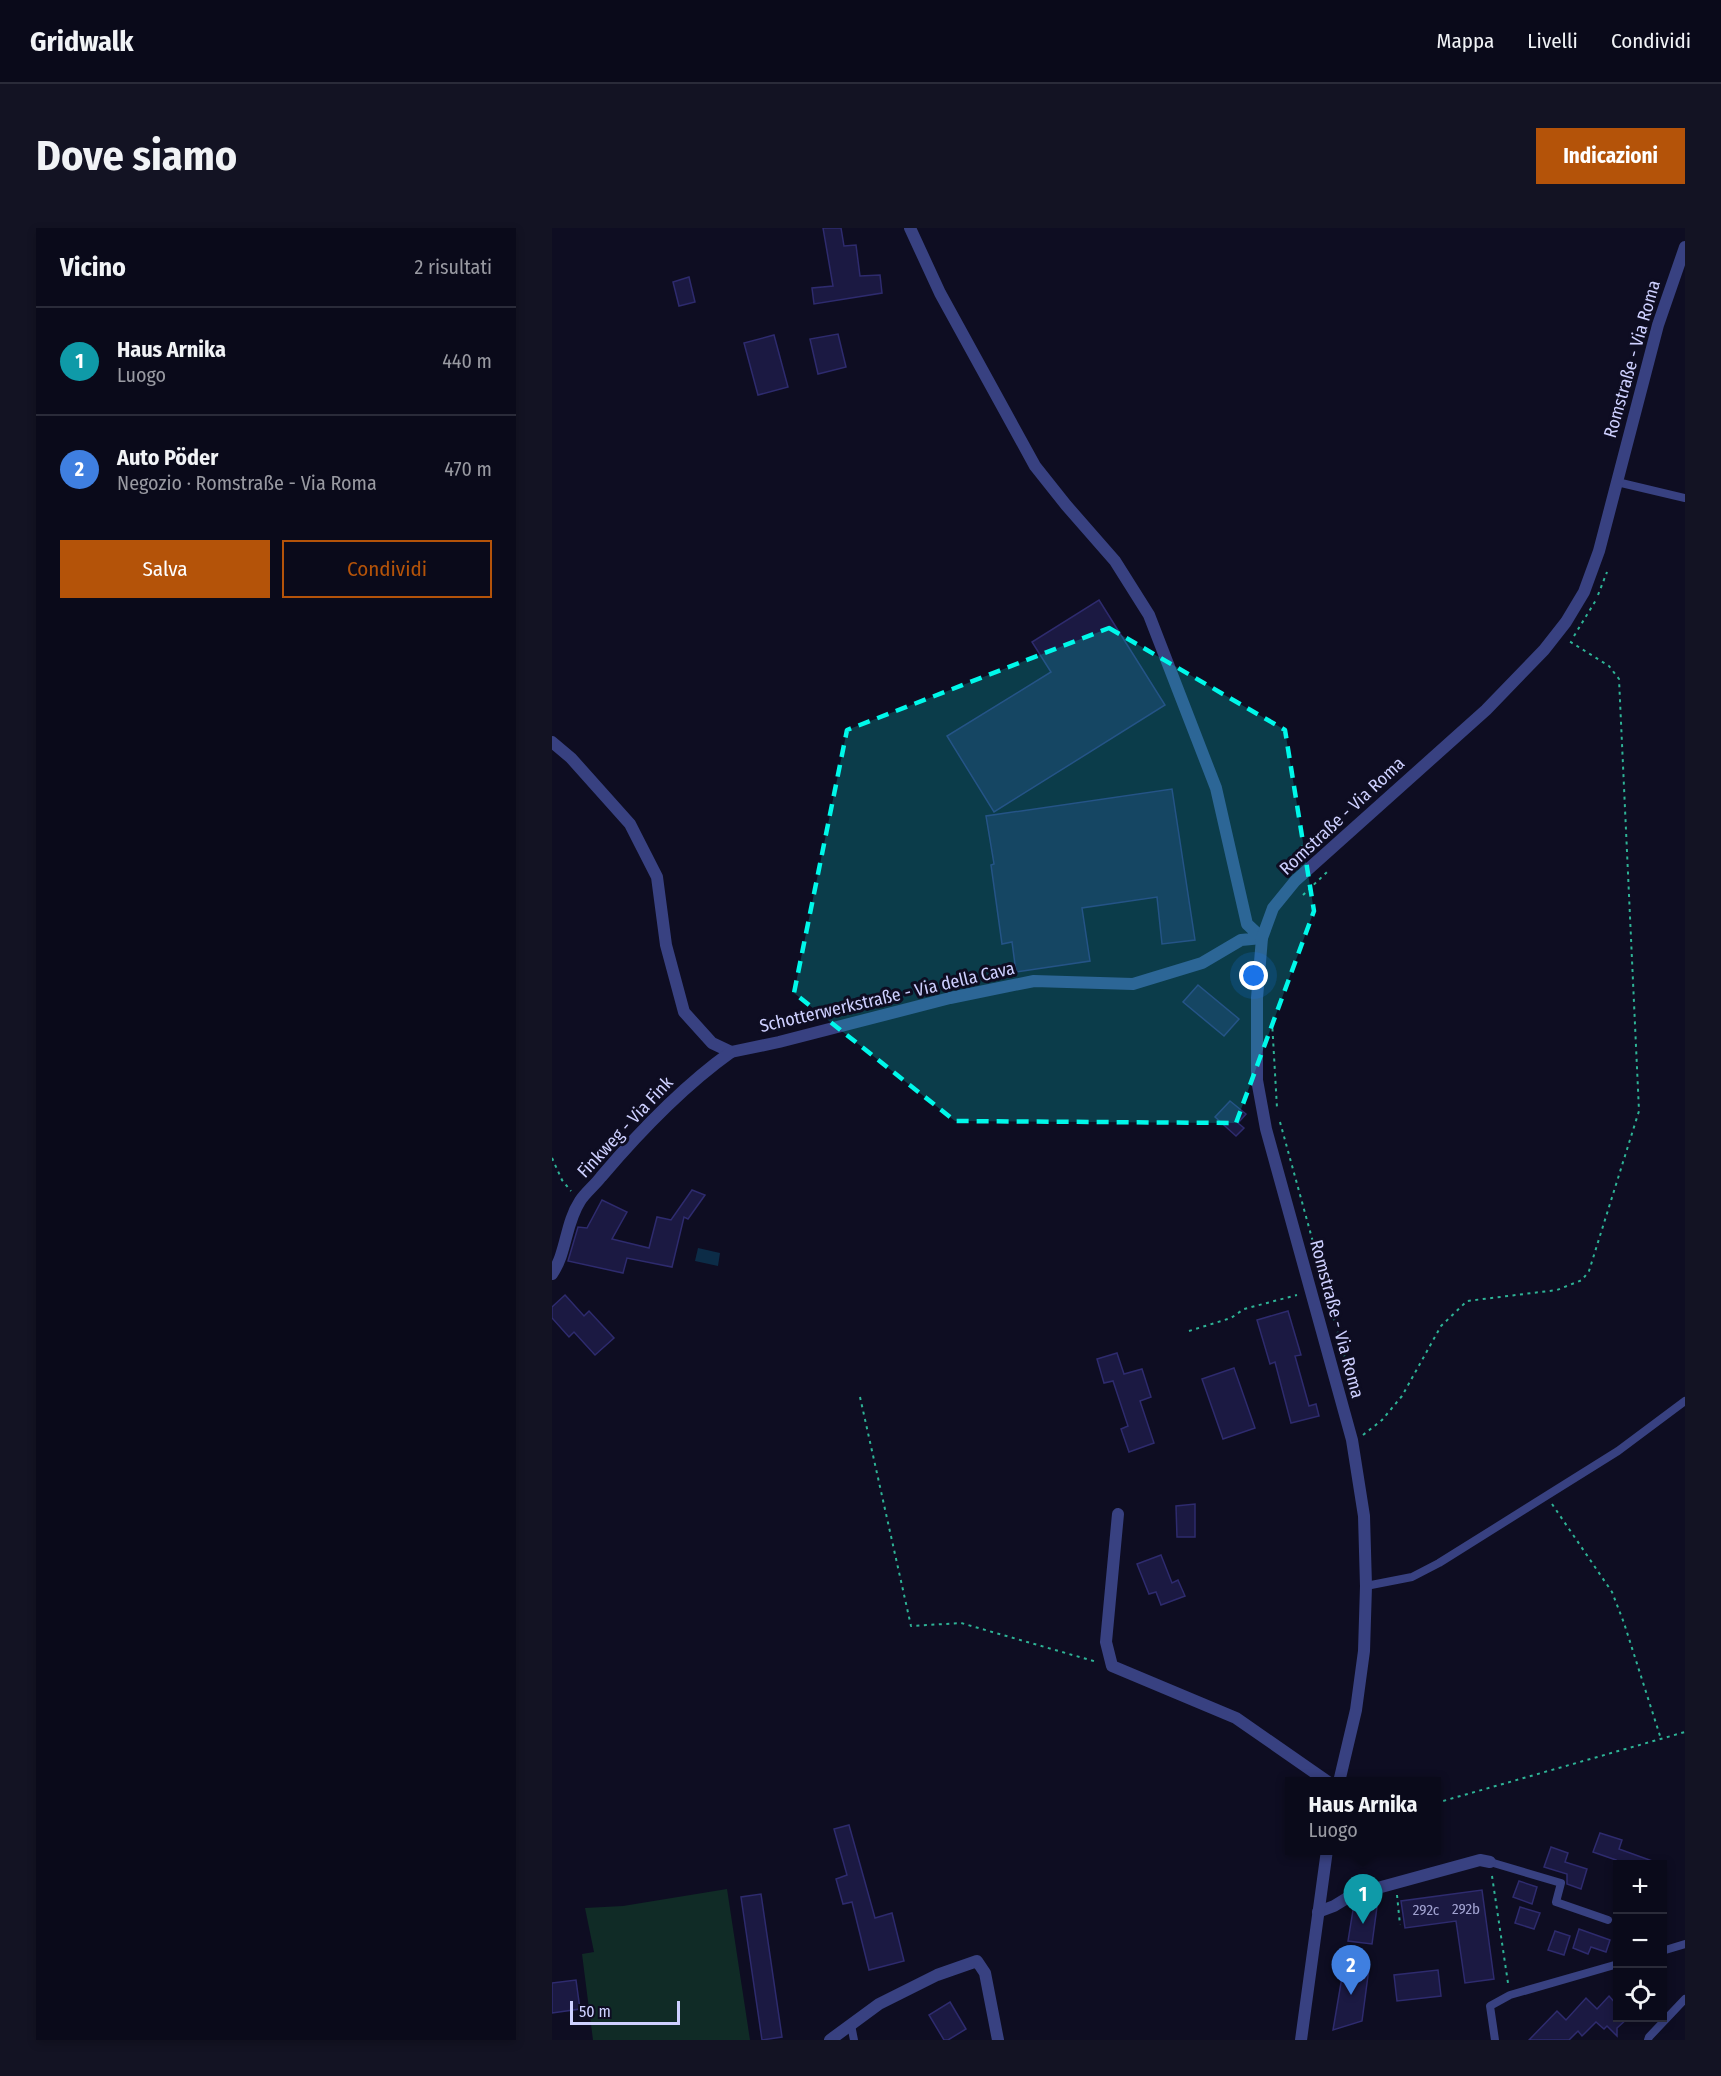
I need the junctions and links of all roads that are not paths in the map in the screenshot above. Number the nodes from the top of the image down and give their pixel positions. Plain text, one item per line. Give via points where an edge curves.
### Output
1 (910, 228) edge
2 (1685, 248) edge
3 (1617, 482) junction
4 (1685, 498) edge
5 (552, 742) edge
6 (1262, 938) junction
7 (730, 1052) junction
8 (552, 1275) edge
9 (1685, 1401) edge
10 (1118, 1514) dead end
11 (1366, 1586) junction
12 (1321, 1777) edge
13 (1340, 1777) edge
14 (1326, 1855) edge
15 (1490, 1862) joint
16 (1318, 1912) junction
17 (1608, 1920) dead end
18 (1685, 1944) edge
19 (1667, 1949) edge
20 (1613, 1965) edge
21 (1685, 1999) edge
22 (851, 2025) junction
23 (830, 2040) edge
24 (854, 2040) edge
25 (998, 2040) edge
26 (1301, 2040) edge
27 (1495, 2040) edge
28 (1648, 2040) edge

1 - 6 street via 940,293 1035,466 1115,561 1149,615 1215,788 1248,924
2 - 3 street, Romstraße - Via Roma via 1658,325
3 - 4 lane
3 - 6 street, Romstraße - Via Roma via 1599,551 1584,592 1566,622 1486,710 1295,880 1273,908
5 - 7 street via 630,824 657,877 666,945 684,1012 712,1043
6 - 7 street, Schotterwerkstraße - Via della Cava via 1241,940 1202,963 1133,984 1034,981
6 - 11 street, Romstraße - Via Roma via 1257,1080 1266,1129 1352,1440 1364,1516
7 - 8 street, Finkweg - Via Fink via 684,1090 580,1201
9 - 11 lane via 1618,1450 1439,1563 1412,1577
10 - 12 street via 1106,1642 1112,1666 1236,1718
11 - 13 street, Romstraße - Via Roma via 1364,1651 1356,1710
14 - 16 street
15 - 16 street via 1480,1860 1352,1895
15 - 17 lane via 1561,1883 1556,1902
16 - 26 street
18 - 19 lane
20 - 27 lane via 1510,1995 1490,2006
21 - 28 lane
22 - 23 street
22 - 24 lane
22 - 25 street via 889,1999 937,1975 977,1961 985,1973

